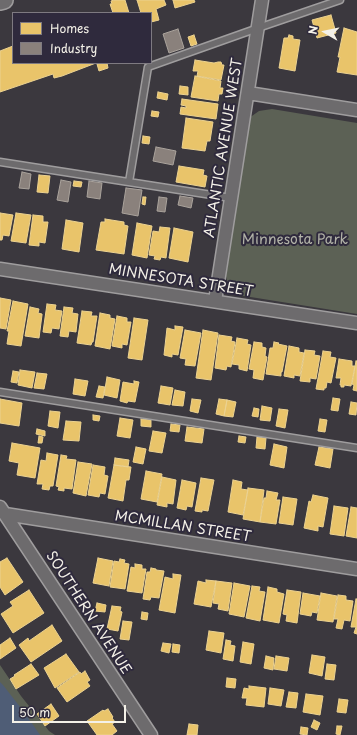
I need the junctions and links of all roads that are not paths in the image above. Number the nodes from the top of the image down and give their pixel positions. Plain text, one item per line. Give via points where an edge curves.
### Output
1 (4, 0) edge
2 (262, 0) edge
3 (340, 0) edge
4 (0, 2) edge
5 (258, 28) junction
6 (248, 93) junction
7 (357, 110) edge
8 (0, 162) edge
9 (129, 182) junction
10 (231, 198) junction
11 (0, 269) edge
12 (215, 301) junction
13 (357, 323) edge
14 (0, 392) edge
15 (357, 448) edge
16 (2, 510) edge
17 (357, 569) edge
18 (150, 735) edge

1 - 4 main road
2 - 5 street, ATLANTIC AVENUE WEST
3 - 5 lane
5 - 6 street, ATLANTIC AVENUE WEST
5 - 9 lane via 148,67
6 - 7 street
6 - 10 street, ATLANTIC AVENUE WEST
8 - 9 lane
9 - 10 lane
10 - 12 street, ATLANTIC AVENUE WEST
11 - 12 street, MINNESOTA STREET
12 - 13 street, MINNESOTA STREET
14 - 15 lane
16 - 17 street, MCMILLAN STREET
16 - 18 street, SOUTHERN AVENUE

